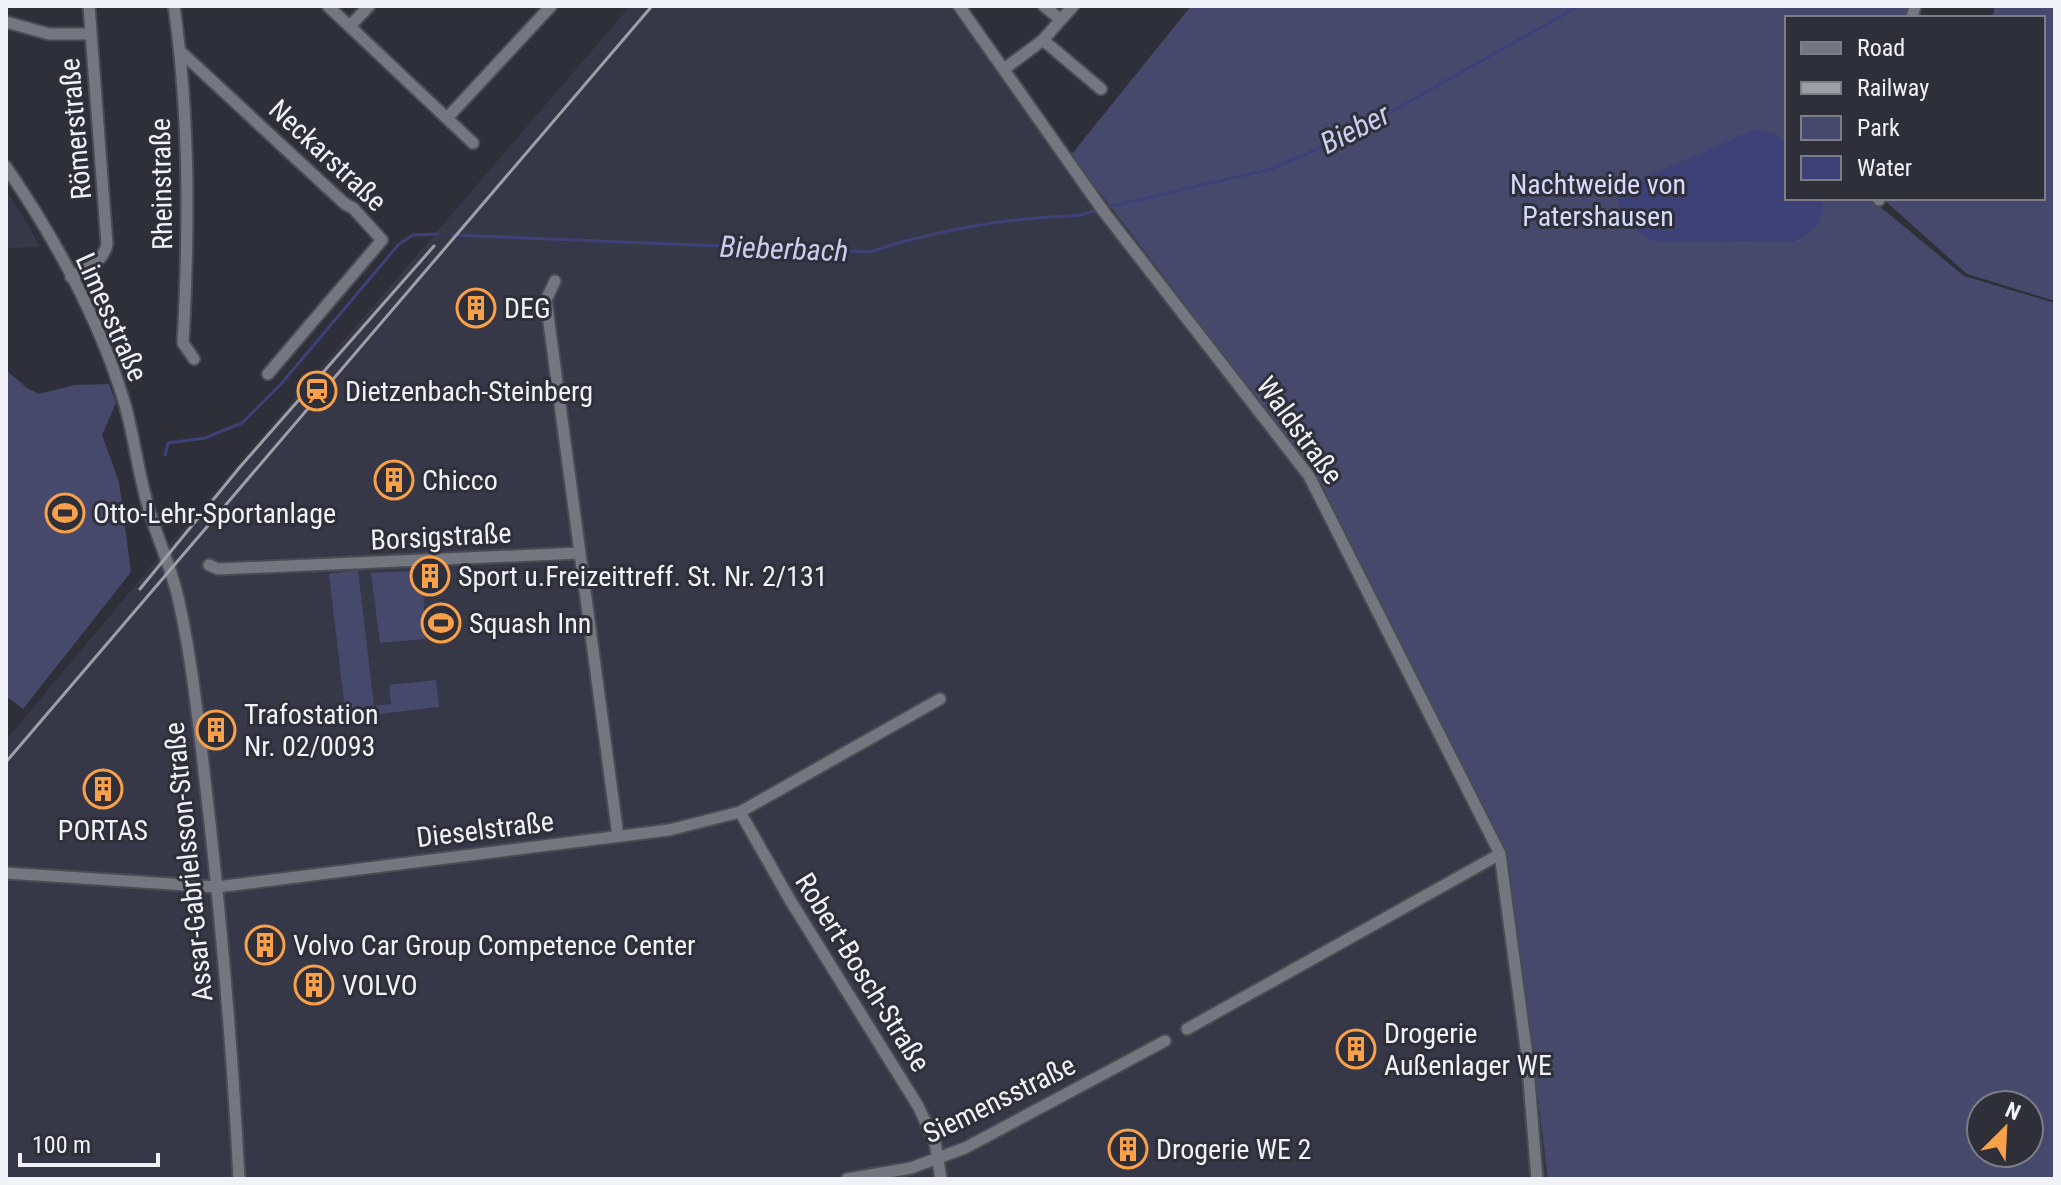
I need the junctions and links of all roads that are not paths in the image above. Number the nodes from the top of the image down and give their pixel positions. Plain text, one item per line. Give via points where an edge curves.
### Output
1 (89, 6) edge
2 (174, 6) edge
3 (328, 6) edge
4 (369, 6) edge
5 (551, 6) edge
6 (959, 6) edge
7 (1044, 6) edge
8 (1073, 6) edge
9 (1061, 20) junction
10 (6, 22) edge
11 (350, 26) junction
12 (91, 34) junction
13 (1043, 40) junction
14 (181, 52) junction
15 (1004, 69) junction
16 (1101, 89) dead end
17 (448, 117) junction
18 (473, 143) dead end
19 (6, 167) edge
20 (71, 277) junction
21 (555, 281) dead end
22 (194, 359) dead end
23 (268, 374) dead end
24 (162, 544) joint
25 (580, 553) junction
26 (209, 565) dead end
27 (940, 699) dead end
28 (740, 812) junction
29 (618, 836) junction
30 (1500, 854) junction
31 (6, 873) edge
32 (217, 887) junction
33 (1187, 1029) dead end
34 (1165, 1041) dead end
35 (936, 1159) junction
36 (239, 1179) edge
37 (847, 1179) edge
38 (941, 1179) edge
39 (1537, 1179) edge

1 - 12 street, Römerstraße
2 - 14 street, Rheinstraße
3 - 11 street
4 - 11 street
5 - 17 street
6 - 15 street, Waldstraße
7 - 9 street
8 - 9 street
9 - 13 street
10 - 12 street via 49,34
11 - 17 street
12 - 20 street, Römerstraße via 107,244 98,262
13 - 15 street
13 - 16 street
14 - 22 street, Rheinstraße via 189,194 183,343
14 - 23 street, Neckarstraße via 382,240
15 - 30 street, Waldstraße via 1101,208 1309,476
17 - 18 street
19 - 20 street, Limesstraße
20 - 24 street, Limesstraße via 117,378
21 - 25 street via 546,300
24 - 32 street, Assar-Gabrielsson-Straße via 188,654
25 - 26 street, Borsigstraße via 218,569
25 - 29 street
27 - 28 street, Dieselstraße
28 - 29 street, Dieselstraße
28 - 35 street, Robert-Bosch-Straße via 918,1106 935,1142
29 - 32 street, Dieselstraße
30 - 33 street
30 - 39 street, Waldstraße
31 - 32 street, Dieselstraße
32 - 36 street, Assar-Gabrielsson-Straße
34 - 35 street, Siemensstraße
35 - 37 street, Siemensstraße
35 - 38 street, Robert-Bosch-Straße

